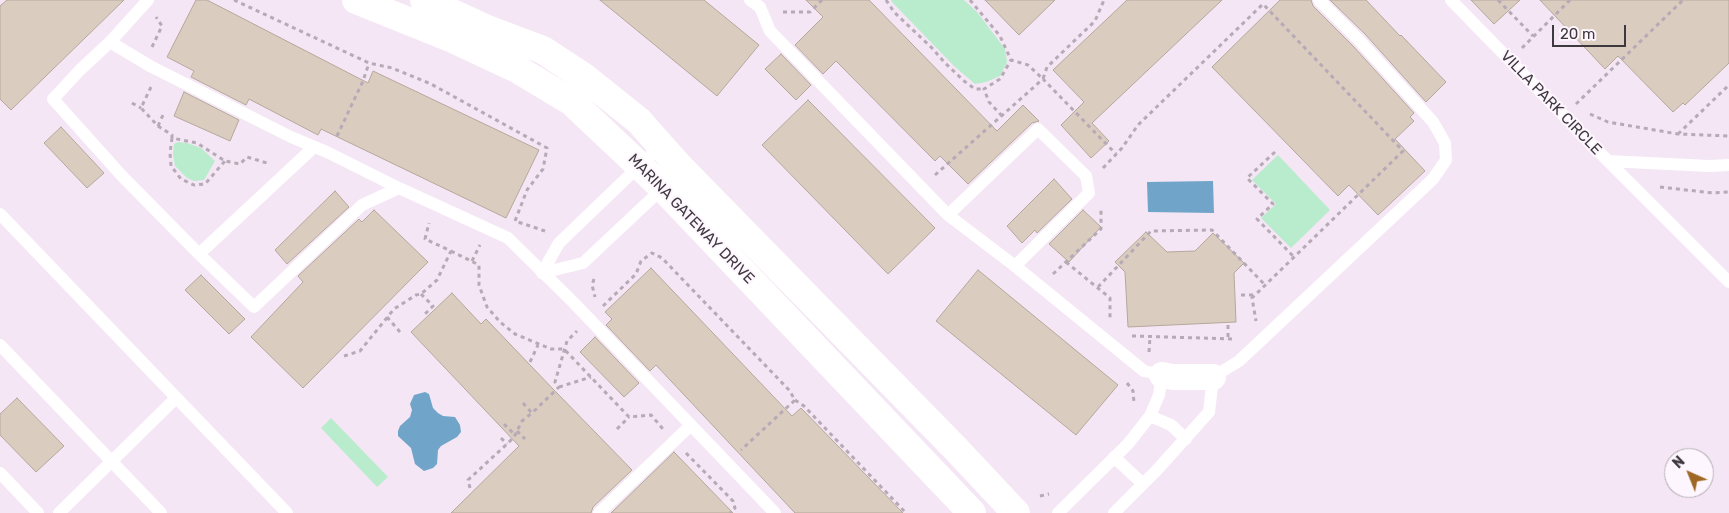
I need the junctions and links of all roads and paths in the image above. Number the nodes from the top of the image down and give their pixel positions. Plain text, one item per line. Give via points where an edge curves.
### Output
1 (148, 0) edge
2 (234, 0) edge
3 (356, 0) edge
4 (424, 0) edge
5 (822, 0) edge
6 (886, 0) edge
7 (970, 0) edge
8 (1104, 0) edge
9 (1258, 0) edge
10 (1319, 0) edge
11 (1451, 0) edge
12 (1498, 0) edge
13 (1570, 0) edge
14 (1683, 0) edge
15 (1263, 4) junction
16 (760, 5) edge
17 (155, 14) dead end
18 (110, 42) junction
19 (150, 50) dead end
20 (1011, 60) junction
21 (369, 63) junction
22 (1729, 85) edge
23 (152, 86) dead end
24 (984, 88) junction
25 (132, 103) dead end
26 (141, 108) junction
27 (163, 115) dead end
28 (1002, 116) dead end
29 (158, 126) junction
30 (1678, 134) junction
31 (1729, 136) edge
32 (172, 138) junction
33 (661, 145) junction
34 (314, 147) junction
35 (1274, 152) dead end
36 (329, 153) junction
37 (272, 158) dead end
38 (226, 161) junction
39 (1608, 161) junction
40 (639, 165) junction
41 (1729, 165) edge
42 (682, 168) junction
43 (1100, 171) dead end
44 (1652, 186) dead end
45 (400, 188) junction
46 (663, 188) junction
47 (1729, 192) edge
48 (1101, 200) dead end
49 (0, 214) edge
50 (948, 215) junction
51 (430, 218) dead end
52 (549, 230) dead end
53 (488, 246) dead end
54 (451, 251) junction
55 (199, 254) junction
56 (1294, 257) junction
57 (472, 261) junction
58 (1066, 262) junction
59 (1015, 266) junction
60 (542, 273) junction
61 (594, 278) dead end
62 (1729, 282) edge
63 (1265, 285) junction
64 (1040, 287) junction
65 (1098, 287) junction
66 (421, 294) junction
67 (1241, 295) dead end
68 (1255, 295) junction
69 (423, 316) dead end
70 (387, 317) junction
71 (1110, 324) dead end
72 (1228, 324) dead end
73 (1251, 327) dead end
74 (400, 332) dead end
75 (1125, 335) dead end
76 (1228, 339) junction
77 (1240, 339) dead end
78 (0, 345) edge
79 (538, 345) junction
80 (564, 349) junction
81 (344, 356) dead end
82 (530, 362) dead end
83 (1162, 375) junction
84 (590, 376) junction
85 (1213, 377) junction
86 (559, 387) junction
87 (176, 398) junction
88 (795, 400) junction
89 (523, 404) dead end
90 (532, 413) junction
91 (1150, 416) junction
92 (629, 417) junction
93 (504, 424) dead end
94 (691, 425) junction
95 (617, 429) dead end
96 (516, 433) junction
97 (501, 438) dead end
98 (1186, 439) junction
99 (525, 440) dead end
100 (674, 441) junction
101 (507, 444) junction
102 (740, 452) dead end
103 (1114, 457) junction
104 (112, 461) junction
105 (0, 473) edge
106 (1143, 484) junction
107 (470, 488) dead end
108 (38, 513) edge
109 (59, 513) edge
110 (162, 513) edge
111 (287, 513) edge
112 (599, 513) edge
113 (730, 513) edge
114 (775, 513) edge
115 (906, 513) edge
116 (972, 513) edge
117 (1016, 513) edge
118 (1058, 513) edge
119 (1114, 513) edge

1 - 18 lane
2 - 21 path
3 - 40 street, MARINA GATEWAY DRIVE via 517,69 572,102
4 - 33 street, MARINA GATEWAY DRIVE via 543,50 584,77 639,121
5 - 16 path via 810,12
6 - 24 path via 894,12 964,81 975,88
7 - 20 path via 1000,36
8 - 20 path via 1095,21 1047,67 1043,79 1028,64
9 - 15 path
10 - 85 lane via 1433,122 1445,143 1446,160 1433,179 1239,361
11 - 39 lane, VILLA PARK CIRCLE
12 - 13 path via 1533,36
14 - 30 path via 1573,106 1608,122
15 - 43 path via 1138,125
15 - 56 path via 1403,151
16 - 50 lane via 770,31
17 - 19 path via 162,26
18 - 34 lane via 159,71
18 - 55 lane via 53,99 122,176
20 - 24 path via 1000,79
21 - 36 path
21 - 52 path via 392,68 431,84 547,148 544,169 527,190 515,221 543,231
22 - 30 path
23 - 26 path
24 - 28 path via 989,102
25 - 26 path
26 - 29 path
27 - 29 path
29 - 32 path
30 - 31 path
32 - 38 path via 197,143
32 - 38 path via 171,166 181,179 194,185 205,184
33 - 40 lane
33 - 42 street, MARINA GATEWAY DRIVE
34 - 36 lane
34 - 55 lane
35 - 56 path via 1247,178 1273,204 1258,219
36 - 45 lane
37 - 38 path via 266,164 247,157 240,164
39 - 41 lane, VILLA PARK CIRCLE
39 - 62 lane
40 - 46 street, MARINA GATEWAY DRIVE
40 - 60 lane via 559,242
42 - 46 lane
42 - 117 street, MARINA GATEWAY DRIVE
44 - 47 path
45 - 55 lane via 362,205 254,306
45 - 60 lane via 508,238
46 - 60 lane via 583,263
46 - 116 street, MARINA GATEWAY DRIVE
48 - 58 path via 1101,228
49 - 87 lane
50 - 59 lane
50 - 59 lane via 1038,128 1086,176 1089,193
51 - 54 path via 425,240
53 - 57 path via 481,243
54 - 57 path
54 - 66 path via 437,280
56 - 63 path
57 - 79 path via 479,266 479,285 487,307 515,334
58 - 64 path
58 - 65 path
59 - 64 lane
60 - 94 lane
61 - 88 path via 595,298 601,308 636,274 641,261 652,252 662,258
63 - 65 path via 1212,230 1151,231
63 - 68 path
64 - 83 lane via 1144,371
65 - 71 path via 1110,298
66 - 69 path via 433,306
66 - 70 path via 416,294
67 - 68 path
68 - 73 path via 1252,298 1256,321
70 - 74 path
70 - 81 path via 360,350
72 - 76 path
75 - 76 path
76 - 77 path
78 - 104 lane
79 - 80 path
79 - 82 path
80 - 84 path
80 - 86 path via 555,382
83 - 85 street
83 - 91 lane via 1160,396
84 - 86 path
84 - 92 path
85 - 98 lane via 1209,412
86 - 90 path
87 - 104 lane
87 - 111 lane
88 - 102 path
88 - 115 path
89 - 90 path
90 - 96 path via 522,421
91 - 98 lane via 1171,425
91 - 103 lane
92 - 95 path
92 - 100 path via 651,415
93 - 96 path
94 - 100 lane
94 - 114 lane
96 - 99 path
96 - 101 path
97 - 101 path
98 - 106 lane
100 - 112 lane
100 - 113 path via 733,501 735,508
101 - 107 path via 468,480
103 - 106 lane
103 - 118 lane
104 - 109 lane
104 - 110 lane
105 - 108 lane
106 - 119 lane

